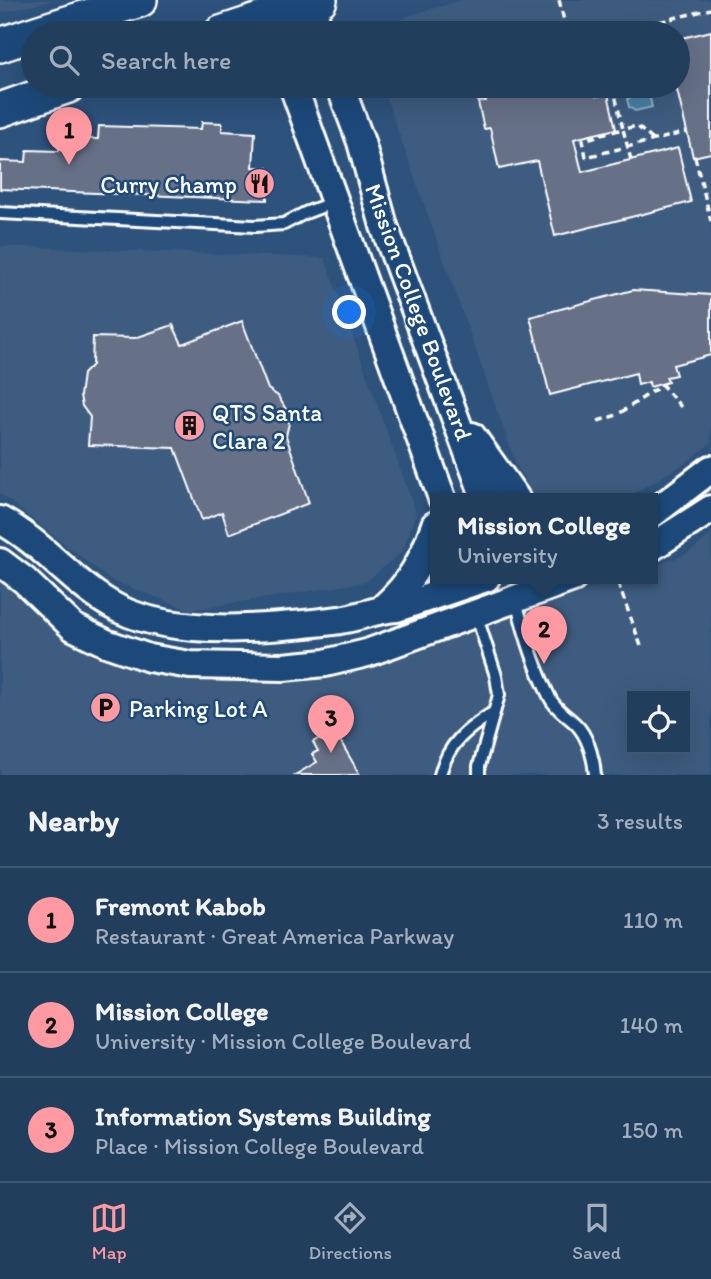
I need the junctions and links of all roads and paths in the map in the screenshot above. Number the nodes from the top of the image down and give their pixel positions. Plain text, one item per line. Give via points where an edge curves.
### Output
1 (140, 0) edge
2 (559, 0) edge
3 (711, 9) edge
4 (317, 12) edge
5 (75, 21) edge
6 (287, 21) edge
7 (564, 21) edge
8 (660, 21) edge
9 (21, 38) edge
10 (0, 45) edge
11 (34, 98) edge
12 (297, 98) edge
13 (344, 98) edge
14 (616, 98) edge
15 (0, 110) edge
16 (623, 129) junction
17 (687, 132) dead end
18 (653, 140) junction
19 (628, 146) junction
20 (695, 157) dead end
21 (631, 160) dead end
22 (334, 202) junction
23 (0, 213) edge
24 (711, 221) edge
25 (682, 408) dead end
26 (456, 415) junction
27 (598, 421) dead end
28 (711, 469) edge
29 (440, 493) edge
30 (483, 493) edge
31 (512, 493) edge
32 (711, 509) edge
33 (658, 510) edge
34 (0, 520) edge
35 (430, 539) edge
36 (658, 544) edge
37 (0, 562) edge
38 (464, 584) edge
39 (475, 584) edge
40 (537, 584) edge
41 (618, 584) edge
42 (513, 588) edge
43 (383, 608) junction
44 (476, 614) junction
45 (641, 646) dead end
46 (494, 712) junction
47 (440, 775) edge
48 (479, 775) edge
49 (595, 775) edge

1 - 5 main road
2 - 7 path
3 - 8 path
4 - 6 main road
9 - 10 main road
11 - 15 main road
12 - 22 street, Mission College Boulevard
13 - 26 street, Mission College Boulevard via 384,226
14 - 16 path
16 - 18 path via 637,125
16 - 19 path
16 - 19 path via 583,140 586,157
17 - 18 path
18 - 19 path
19 - 21 path
20 - 24 path
22 - 23 lane via 284,225 255,226
22 - 29 street, Mission College Boulevard
25 - 27 path via 662,385 617,415
26 - 30 street, Mission College Boulevard
26 - 31 street
28 - 33 street
32 - 36 street
34 - 43 street via 20,530 120,609 171,625 298,624
35 - 43 street via 413,577
37 - 44 street via 73,627 122,650 190,665 326,663
38 - 43 street via 397,608
39 - 44 street
40 - 42 street
41 - 45 path
42 - 44 street
42 - 49 lane via 542,681 551,701 580,728 590,747
44 - 46 lane via 496,676 499,695
46 - 47 lane via 460,735
46 - 48 lane

